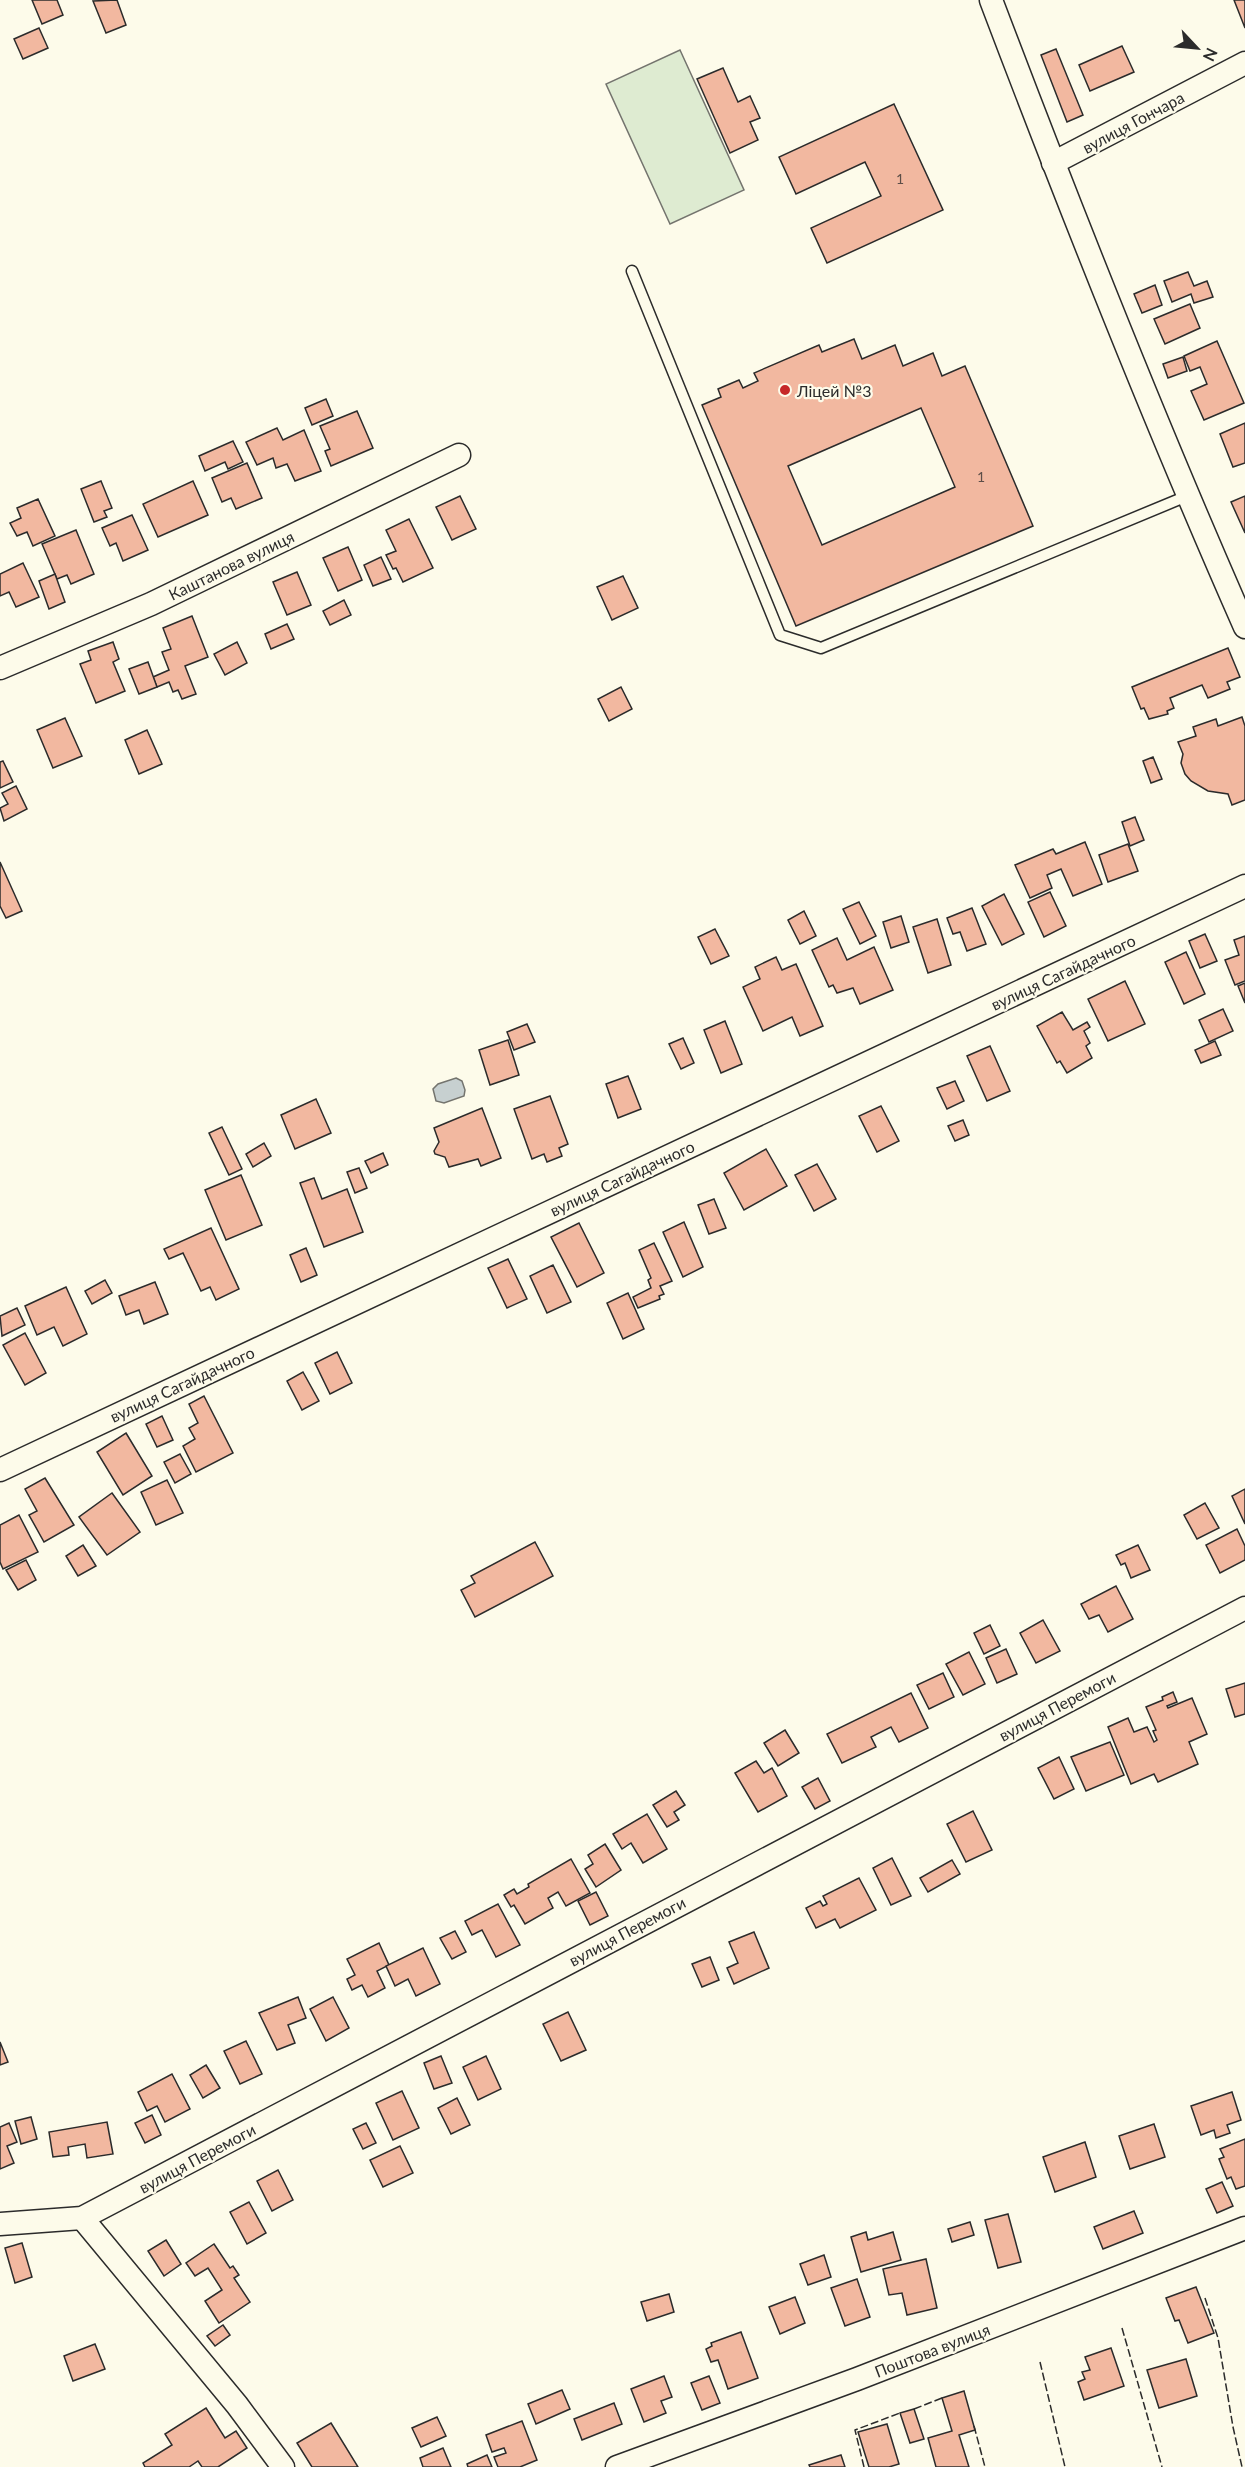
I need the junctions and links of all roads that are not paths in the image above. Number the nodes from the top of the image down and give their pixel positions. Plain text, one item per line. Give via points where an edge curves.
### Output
1 (991, 0) edge
2 (1245, 63) edge
3 (1053, 164) junction
4 (632, 271) dead end
5 (459, 455) dead end
6 (1187, 496) junction
7 (1245, 627) edge
8 (0, 668) edge
9 (1245, 886) edge
10 (0, 1470) edge
11 (1245, 1608) edge
12 (82, 2218) junction
13 (3, 2219) edge
14 (1245, 2228) edge
15 (283, 2467) edge
16 (617, 2467) edge

1 - 3 street
2 - 3 street, вулиця Гончара
3 - 6 street
4 - 6 lane via 780,635 821,648
5 - 8 street, Каштанова вулиця via 151,604
6 - 7 street
9 - 10 street, вулиця Сагайдачного
11 - 12 street, вулиця Перемоги
12 - 13 street, вулиця Перемоги
12 - 15 street via 237,2405
14 - 16 street, Поштова вулиця via 857,2379

